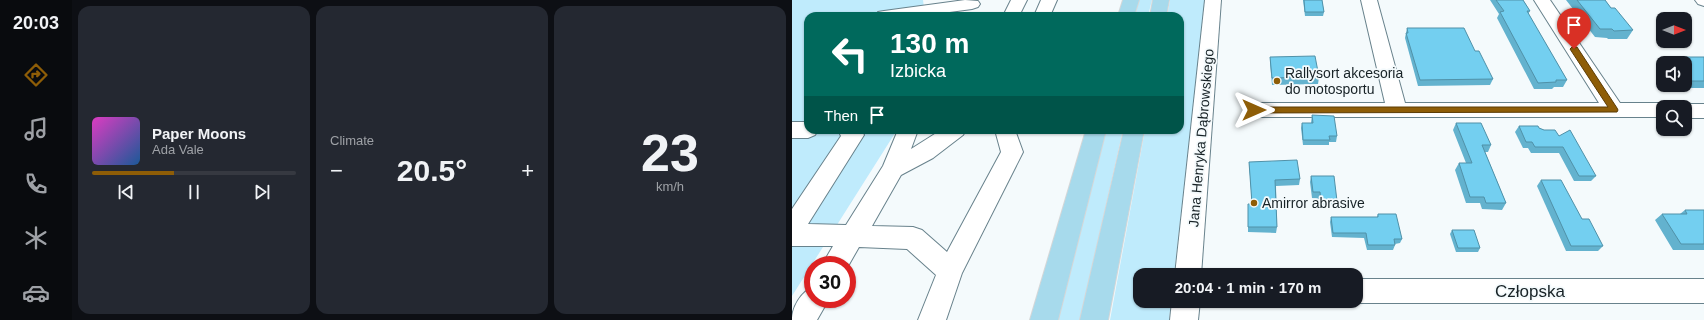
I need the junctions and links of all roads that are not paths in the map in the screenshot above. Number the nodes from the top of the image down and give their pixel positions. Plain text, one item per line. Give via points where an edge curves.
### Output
1 (1019, 0) edge
2 (1049, 0) edge
3 (1119, 0) edge
4 (1131, 0) edge
5 (1161, 0) edge
6 (1213, 0) edge
7 (1369, 0) edge
8 (1542, 0) edge
9 (970, 7) edge
10 (922, 12) edge
11 (1013, 12) edge
12 (1044, 12) edge
13 (1116, 12) edge
14 (1127, 12) edge
15 (1159, 12) edge
16 (1397, 109) junction
17 (1254, 110) dead end
18 (1614, 110) junction
19 (1656, 110) edge
20 (1692, 111) edge
21 (1704, 111) edge
22 (792, 130) edge
23 (804, 130) edge
24 (853, 134) edge
25 (906, 134) edge
26 (950, 134) edge
27 (1006, 134) edge
28 (1095, 134) edge
29 (1133, 134) edge
30 (893, 168) junction
31 (792, 229) edge
32 (792, 235) edge
33 (853, 235) junction
34 (840, 256) edge
35 (1189, 268) edge
36 (950, 271) junction
37 (1363, 291) edge
38 (1704, 291) edge
39 (809, 308) edge
40 (1185, 308) edge
41 (802, 320) edge
42 (932, 320) edge
43 (1044, 320) edge
44 (1094, 320) edge
45 (1184, 320) edge

1 - 11 street
2 - 12 street
3 - 13 main road
4 - 14 main road
5 - 15 main road
6 - 35 street, Jana Henryka Dąbrowskiego
7 - 16 street
8 - 18 street
9 - 10 street
16 - 17 street
16 - 18 street
18 - 19 street
20 - 21 street
22 - 23 street
24 - 31 street
25 - 30 street
26 - 30 street via 925,152
27 - 36 street via 1012,152
28 - 43 main road
29 - 44 main road
30 - 33 street
32 - 33 street
33 - 34 street
33 - 36 street via 913,238
36 - 42 street
37 - 38 street, Człopska
39 - 41 street
40 - 45 street

